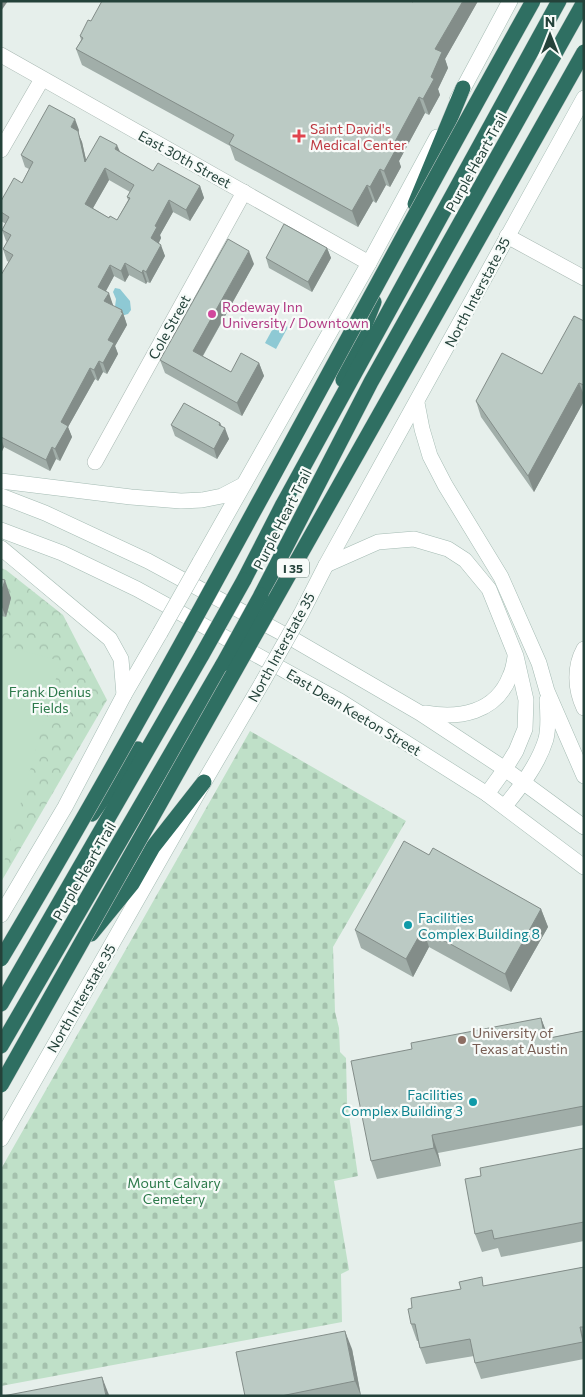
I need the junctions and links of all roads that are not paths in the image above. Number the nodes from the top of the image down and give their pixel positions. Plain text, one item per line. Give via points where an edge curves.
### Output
1 (510, 1) edge
2 (533, 1) edge
3 (559, 1) edge
4 (584, 2) edge
5 (584, 52) edge
6 (1, 56) edge
7 (42, 79) junction
8 (463, 88) junction
9 (584, 99) edge
10 (1, 150) edge
11 (244, 192) junction
12 (507, 236) junction
13 (369, 263) junction
14 (584, 278) edge
15 (417, 403) junction
16 (322, 434) junction
17 (94, 462) dead end
18 (1, 481) edge
19 (243, 485) junction
20 (1, 496) edge
21 (1, 530) edge
22 (1, 548) edge
23 (326, 565) junction
24 (584, 649) edge
25 (516, 656) junction
26 (182, 687) junction
27 (547, 691) junction
28 (124, 695) junction
29 (582, 704) edge
30 (420, 713) junction
31 (505, 769) junction
32 (584, 776) edge
33 (204, 782) junction
34 (524, 782) junction
35 (488, 794) junction
36 (505, 806) junction
37 (584, 827) edge
38 (584, 868) edge
39 (1, 915) edge
40 (1, 946) edge
41 (1, 959) edge
42 (1, 1004) edge
43 (4, 1041) edge
44 (1, 1084) edge
45 (1, 1139) edge

1 - 8 main road
2 - 41 highway, Purple Heart Trail, bridge via 221,571
3 - 16 highway, Purple Heart Trail / I 35
4 - 43 highway, Purple Heart Trail / I 35, bridge via 371,382 223,664
5 - 44 highway, I 35, bridge
6 - 7 main road, East 30th Street
7 - 10 main road
7 - 11 main road, East 30th Street
8 - 13 main road
8 - 16 highway
9 - 12 main road, North Interstate 35
11 - 13 main road, East 30th Street
11 - 17 main road, Cole Street
12 - 14 main road
12 - 15 main road, North Interstate 35
13 - 19 main road
15 - 23 main road, North Interstate 35
15 - 27 main road via 430,456 501,578
16 - 26 highway, Purple Heart Trail / I 35, bridge
18 - 19 main road via 131,498 181,501 222,496
19 - 28 main road, bridge
20 - 30 main road via 148,561 291,638
21 - 35 main road, East Dean Keeton Street via 62,553 136,590 340,701
22 - 28 main road via 110,639 121,659
23 - 25 main road via 378,542 414,539 448,549 465,560 489,589
23 - 33 main road, North Interstate 35, bridge
24 - 29 main road via 576,679
25 - 30 main road via 505,688 493,701 459,716
25 - 31 main road via 526,700 525,729
26 - 40 highway
26 - 42 highway, Purple Heart Trail / I 35
27 - 32 main road
27 - 34 main road via 546,740
28 - 39 main road via 65,807
30 - 31 main road
31 - 34 main road
31 - 35 main road
33 - 43 highway via 153,847 132,884
33 - 45 main road, North Interstate 35
34 - 36 main road
34 - 37 main road
35 - 36 main road, East Dean Keeton Street
36 - 38 main road, East Dean Keeton Street

